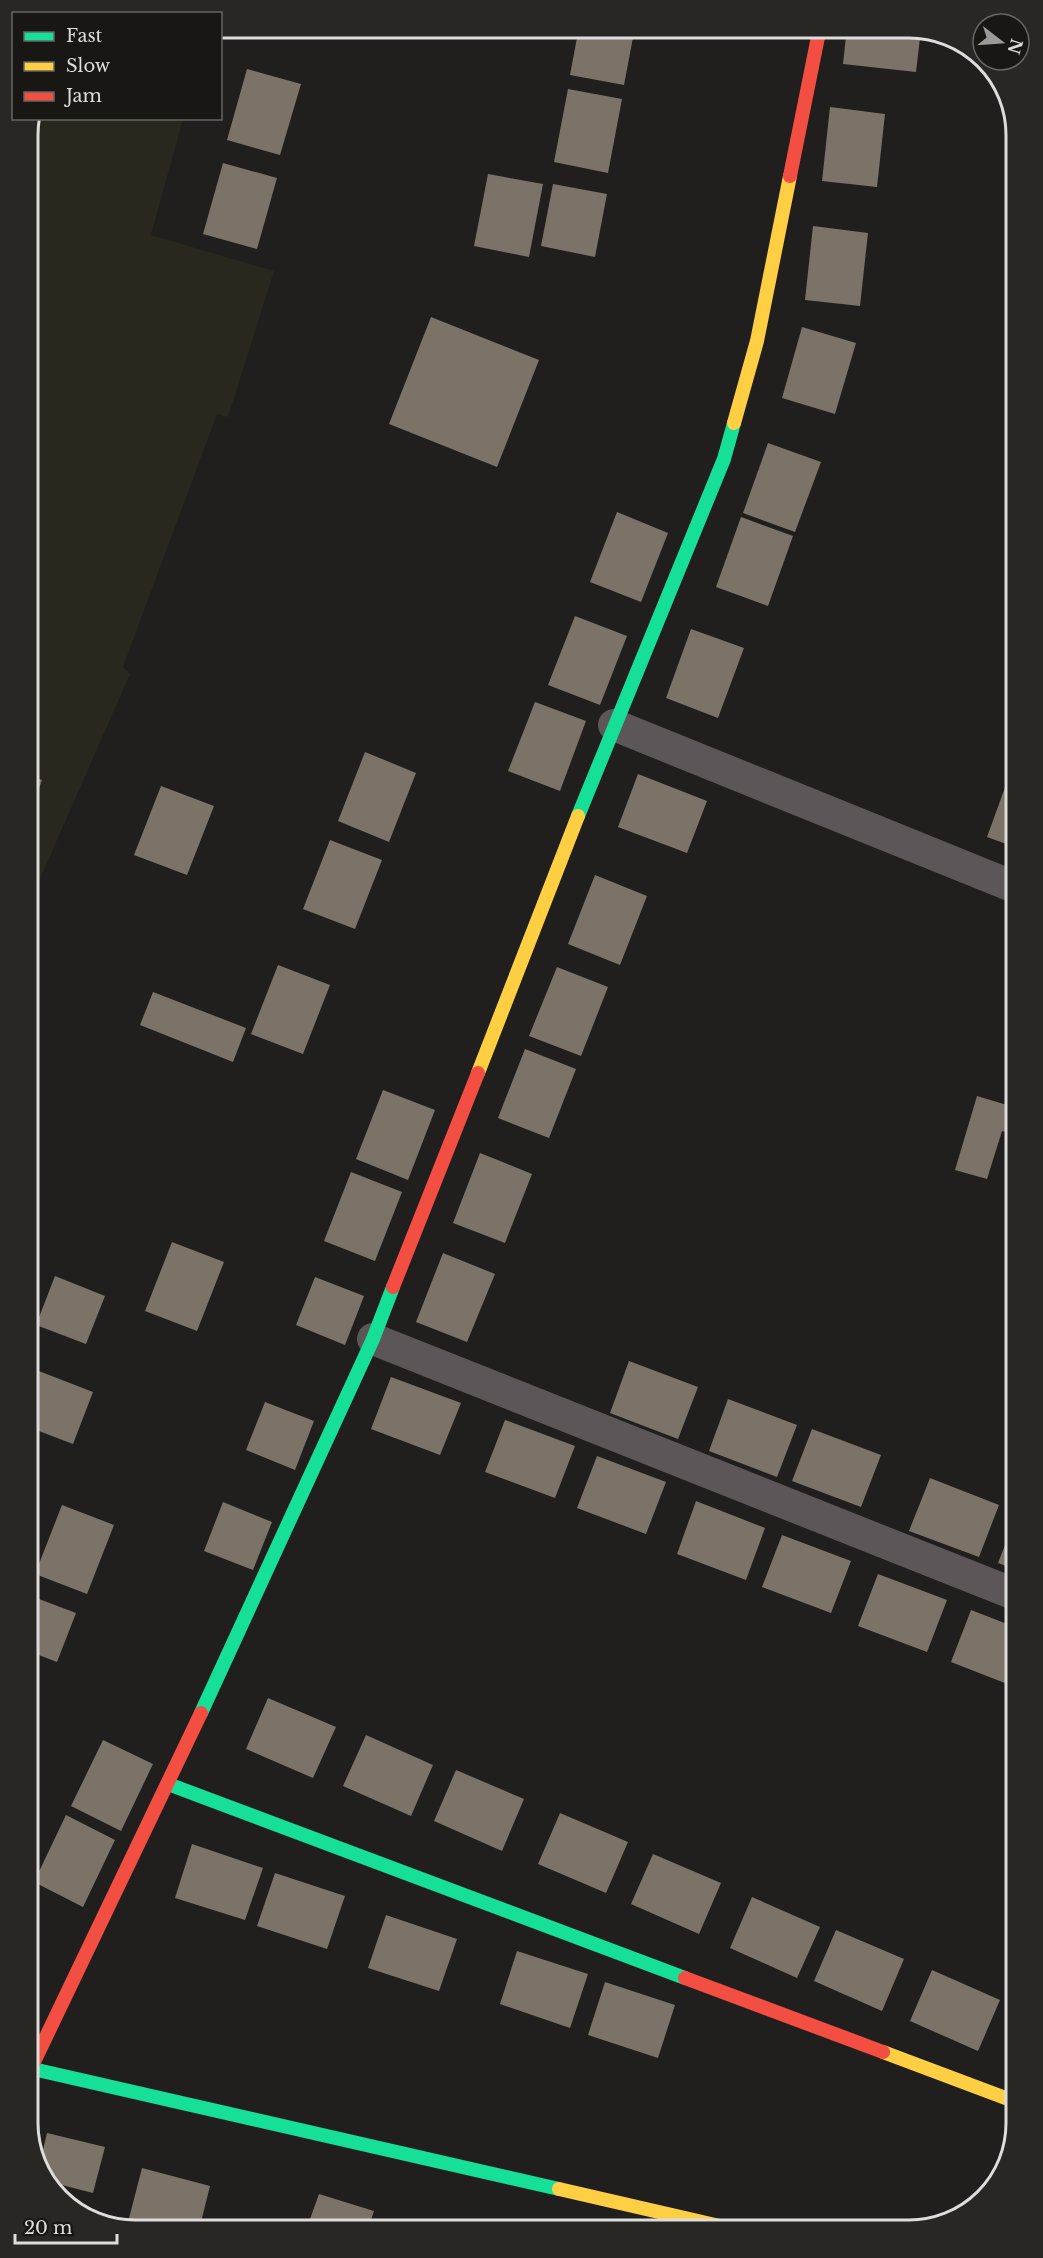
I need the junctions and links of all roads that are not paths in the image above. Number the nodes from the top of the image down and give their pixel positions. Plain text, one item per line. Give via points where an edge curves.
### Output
1 (818, 38) edge
2 (614, 725) junction
3 (1006, 884) edge
4 (373, 1339) junction
5 (1006, 1591) edge
6 (168, 1784) junction
7 (38, 2054) edge
8 (38, 2071) edge
9 (1006, 2098) edge
10 (693, 2220) edge

1 - 2 street via 757,341 724,459
2 - 3 street
2 - 4 street
4 - 5 street
4 - 6 street
6 - 7 street
6 - 9 street
8 - 10 street

